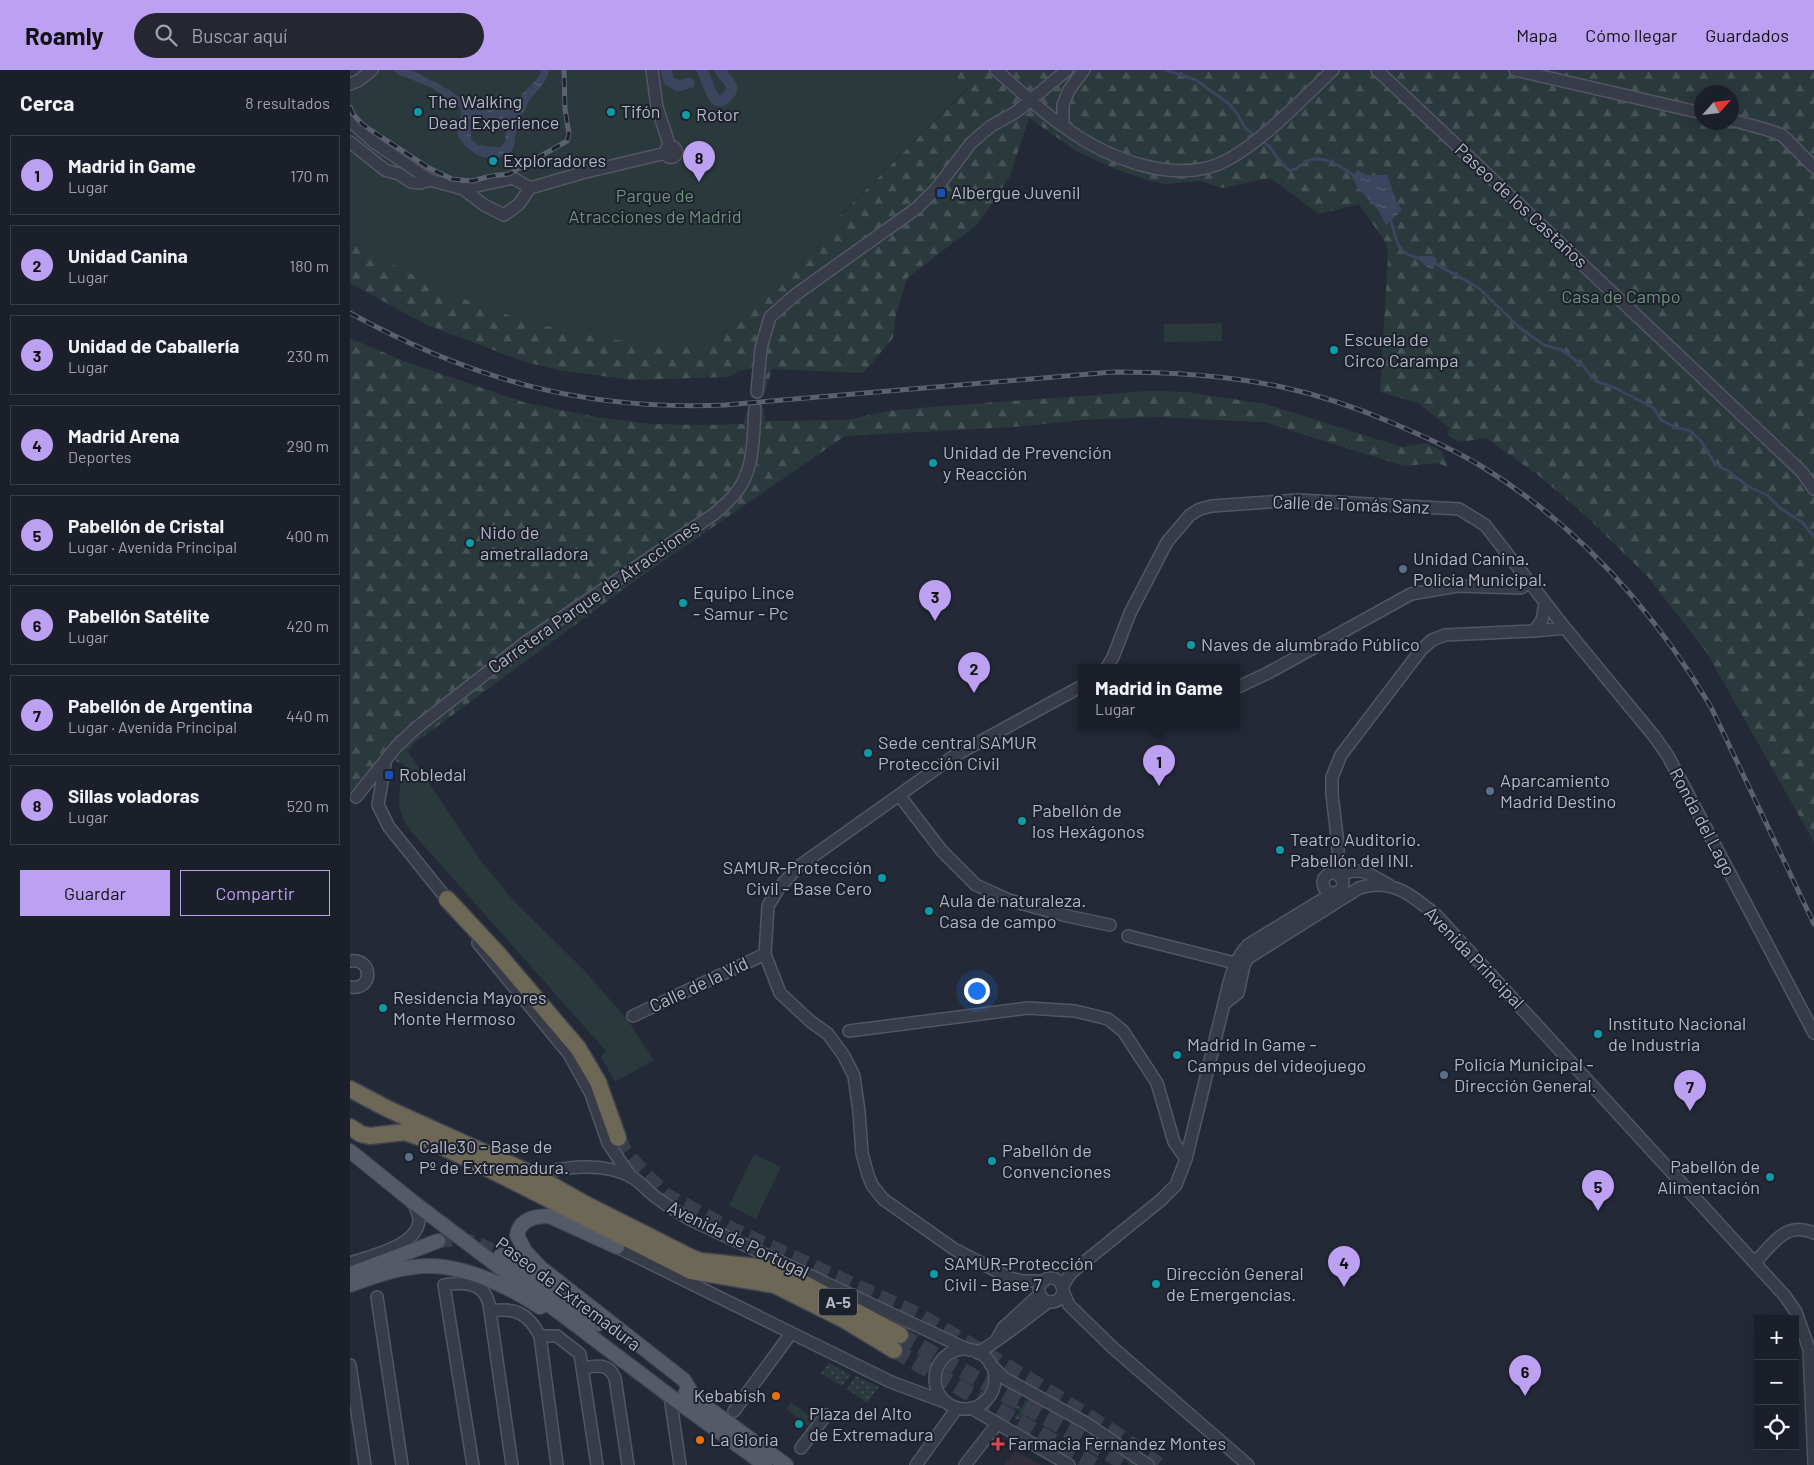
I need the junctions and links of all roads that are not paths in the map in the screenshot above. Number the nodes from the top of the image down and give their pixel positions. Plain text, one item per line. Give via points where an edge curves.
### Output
1 (372, 70) edge
2 (652, 70) edge
3 (996, 70) edge
4 (1067, 70) edge
5 (1084, 70) edge
6 (1333, 70) edge
7 (1515, 70) edge
8 (1378, 71) edge
9 (350, 84) edge
10 (1031, 100) junction
11 (1694, 111) edge
12 (350, 121) edge
13 (1739, 122) edge
14 (1063, 126) junction
15 (350, 142) edge
16 (1814, 167) edge
17 (430, 180) junction
18 (530, 188) junction
19 (463, 189) junction
20 (757, 392) dead end
21 (755, 408) dead end
22 (1814, 489) edge
23 (1485, 525) joint
24 (1529, 582) junction
25 (1545, 602) junction
26 (1565, 628) junction
27 (1534, 631) junction
28 (1109, 664) edge
29 (1240, 686) edge
30 (1078, 688) edge
31 (386, 760) junction
32 (898, 795) junction
33 (353, 798) edge
34 (380, 809) junction
35 (1339, 876) junction
36 (1390, 886) junction
37 (1329, 890) junction
38 (447, 899) junction
39 (1110, 925) dead end
40 (1128, 936) dead end
41 (764, 954) junction
42 (350, 961) edge
43 (1234, 963) junction
44 (351, 989) edge
45 (1224, 1004) junction
46 (633, 1016) dead end
47 (849, 1031) dead end
48 (1814, 1033) edge
49 (350, 1089) edge
50 (350, 1127) edge
51 (618, 1138) tunnel mouth
52 (350, 1151) edge
53 (1186, 1159) junction
54 (532, 1174) junction
55 (631, 1177) junction
56 (414, 1202) junction
57 (1814, 1233) edge
58 (438, 1241) tunnel mouth
59 (617, 1246) joint
60 (501, 1255) tunnel mouth
61 (1754, 1262) junction
62 (350, 1263) edge
63 (350, 1274) edge
64 (350, 1284) edge
65 (1051, 1291) junction
66 (376, 1297) dead end
67 (490, 1311) junction
68 (540, 1336) junction
69 (787, 1339) dead end
70 (981, 1356) junction
71 (582, 1364) junction
72 (350, 1365) edge
73 (636, 1370) junction
74 (670, 1396) junction
75 (694, 1397) junction
76 (945, 1402) junction
77 (957, 1408) junction
78 (972, 1408) junction
79 (734, 1411) dead end
80 (826, 1414) dead end
81 (997, 1424) junction
82 (797, 1448) dead end
83 (1814, 1462) edge
84 (365, 1465) edge
85 (402, 1465) edge
86 (473, 1465) edge
87 (512, 1465) edge
88 (557, 1465) edge
89 (597, 1465) edge
90 (628, 1465) edge
91 (680, 1465) edge
92 (765, 1465) edge
93 (786, 1465) edge
94 (916, 1465) edge
95 (965, 1465) edge
96 (1069, 1465) edge
97 (1148, 1465) edge
98 (1248, 1465) edge

1 - 9 street
2 - 18 street via 668,150
3 - 10 street
4 - 10 street
5 - 14 street via 1068,90
6 - 14 street via 1255,142 1211,167 1183,171 1138,164 1088,143
7 - 11 street
8 - 22 street, Paseo de los Castaños via 1802,472
10 - 14 street
10 - 20 street via 971,143 917,208 795,295 770,317 762,348
12 - 17 street via 375,143
13 - 16 street via 1782,135
15 - 17 street via 385,170 411,182
17 - 19 street
18 - 19 street via 513,178
18 - 19 street via 519,204 504,215
21 - 31 street, Carretera Parque de Atracciones via 751,460 740,487 728,502 526,642 405,737
23 - 24 street, Ronda del Lago
23 - 28 street, Calle de Tomás Sanz via 1459,510 1298,500 1200,509 1190,515 1167,542 1130,613
24 - 25 street, Ronda del Lago
24 - 29 street via 1521,588 1457,586 1411,594
25 - 26 street, Ronda del Lago
25 - 27 street via 1542,620
26 - 27 street
26 - 48 street, Ronda del Lago via 1668,756
27 - 35 street via 1445,635 1420,650 1341,755 1332,777
30 - 32 street via 954,756
31 - 33 street, Carretera Parque de Atracciones
31 - 34 street, Carretera Parque de Atracciones
32 - 39 street via 942,851 976,884 1009,900
32 - 41 street via 798,867 779,888 768,906
33 - 34 street, Carretera Parque de Atracciones via 371,799
34 - 38 street via 389,827
35 - 36 street via 1358,870
35 - 37 street via 1343,886 1339,891
35 - 37 street via 1328,875 1324,880
36 - 45 street, Avenida Principal via 1360,888 1253,955 1244,965 1238,993
36 - 61 street, Avenida Principal via 1410,894 1437,916
37 - 43 street via 1248,945
38 - 51 highway via 578,1048 598,1082
38 - 55 street via 475,939 569,1054 591,1094 608,1143
40 - 43 street
41 - 46 street, Calle de la Vid
41 - 65 street via 780,992 828,1034 854,1076 862,1153 878,1195 954,1249 1006,1276
42 - 44 street via 363,963 368,971 364,984
43 - 45 street
45 - 53 street, Avenida Principal
47 - 53 street via 1028,1008 1075,1011 1108,1019 1123,1031 1157,1083 1174,1142
49 - 54 highway
50 - 54 highway, A-5 via 370,1136 405,1132 479,1164 691,1271 775,1285 897,1343 777,1269 692,1258
52 - 56 main road, Paseo de Extremadura
53 - 65 street, Avenida Principal via 1176,1185 1161,1200
54 - 55 street, Avenida de Portugal via 589,1166
55 - 70 street, Avenida de Portugal via 658,1200 689,1219
56 - 62 street via 419,1218 418,1228 410,1238
56 - 73 main road, Paseo de Extremadura
57 - 61 street via 1802,1229 1789,1231 1776,1239
58 - 63 main road
59 - 75 main road via 549,1216 539,1216 523,1223 517,1235 525,1251 541,1268 684,1380
59 - 76 street via 891,1382
60 - 75 main road, Paseo de Extremadura
61 - 83 street, Avenida Principal via 1785,1296 1804,1331 1809,1349
64 - 73 main road via 392,1270 429,1266 457,1269 500,1284 531,1301
65 - 70 street, Avenida Principal
65 - 98 street
66 - 85 street
67 - 68 street via 505,1309 520,1313 534,1324
67 - 86 street via 485,1293 472,1284 444,1285
67 - 87 street
68 - 71 street via 557,1336 580,1354
68 - 88 street
69 - 79 street
70 - 76 street via 959,1350 943,1359 937,1367 935,1386
70 - 78 street via 994,1373 994,1382 987,1399
70 - 97 street, Avenida de Portugal via 1004,1378 1086,1423
71 - 89 street
71 - 90 street via 609,1368 615,1378
72 - 84 street
73 - 74 main road, Paseo de Extremadura
74 - 91 street
74 - 92 main road, Paseo de Extremadura
75 - 93 main road, Paseo de Extremadura
76 - 77 street
77 - 78 street
77 - 94 street
78 - 81 street
80 - 82 street
81 - 95 street
81 - 96 street

